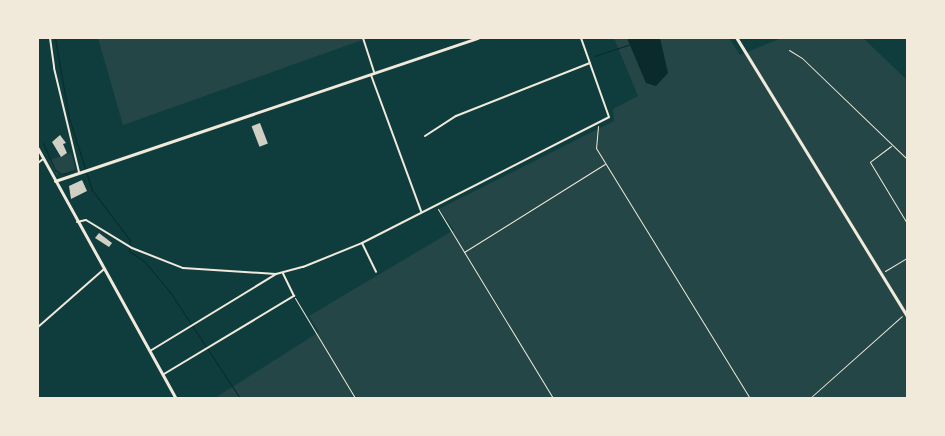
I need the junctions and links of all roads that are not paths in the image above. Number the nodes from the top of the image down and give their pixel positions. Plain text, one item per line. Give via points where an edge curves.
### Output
1 (50, 38) edge
2 (363, 38) edge
3 (477, 38) edge
4 (581, 38) edge
5 (737, 38) edge
6 (590, 62) junction
7 (372, 72) junction
8 (425, 136) dead end
9 (38, 148) edge
10 (43, 159) junction
11 (38, 163) edge
12 (80, 172) junction
13 (55, 181) junction
14 (421, 211) junction
15 (77, 222) junction
16 (362, 243) junction
17 (104, 269) junction
18 (376, 272) dead end
19 (283, 273) junction
20 (276, 274) junction
21 (908, 318) edge
22 (38, 327) edge
23 (150, 351) junction
24 (164, 375) junction
25 (176, 398) edge

1 - 12 street via 54,68
2 - 7 street
3 - 7 street
4 - 6 street
5 - 21 street
6 - 8 street via 456,116
6 - 14 street via 609,117
7 - 12 street
7 - 14 street
9 - 10 street
10 - 11 street
10 - 13 street
12 - 13 street
13 - 15 street
14 - 16 street
15 - 17 street
15 - 20 street via 86,220 132,248 189,270
16 - 18 street
16 - 19 street
17 - 22 street
17 - 23 street
19 - 20 street
19 - 24 street via 294,296
20 - 23 street
23 - 24 street
24 - 25 street

